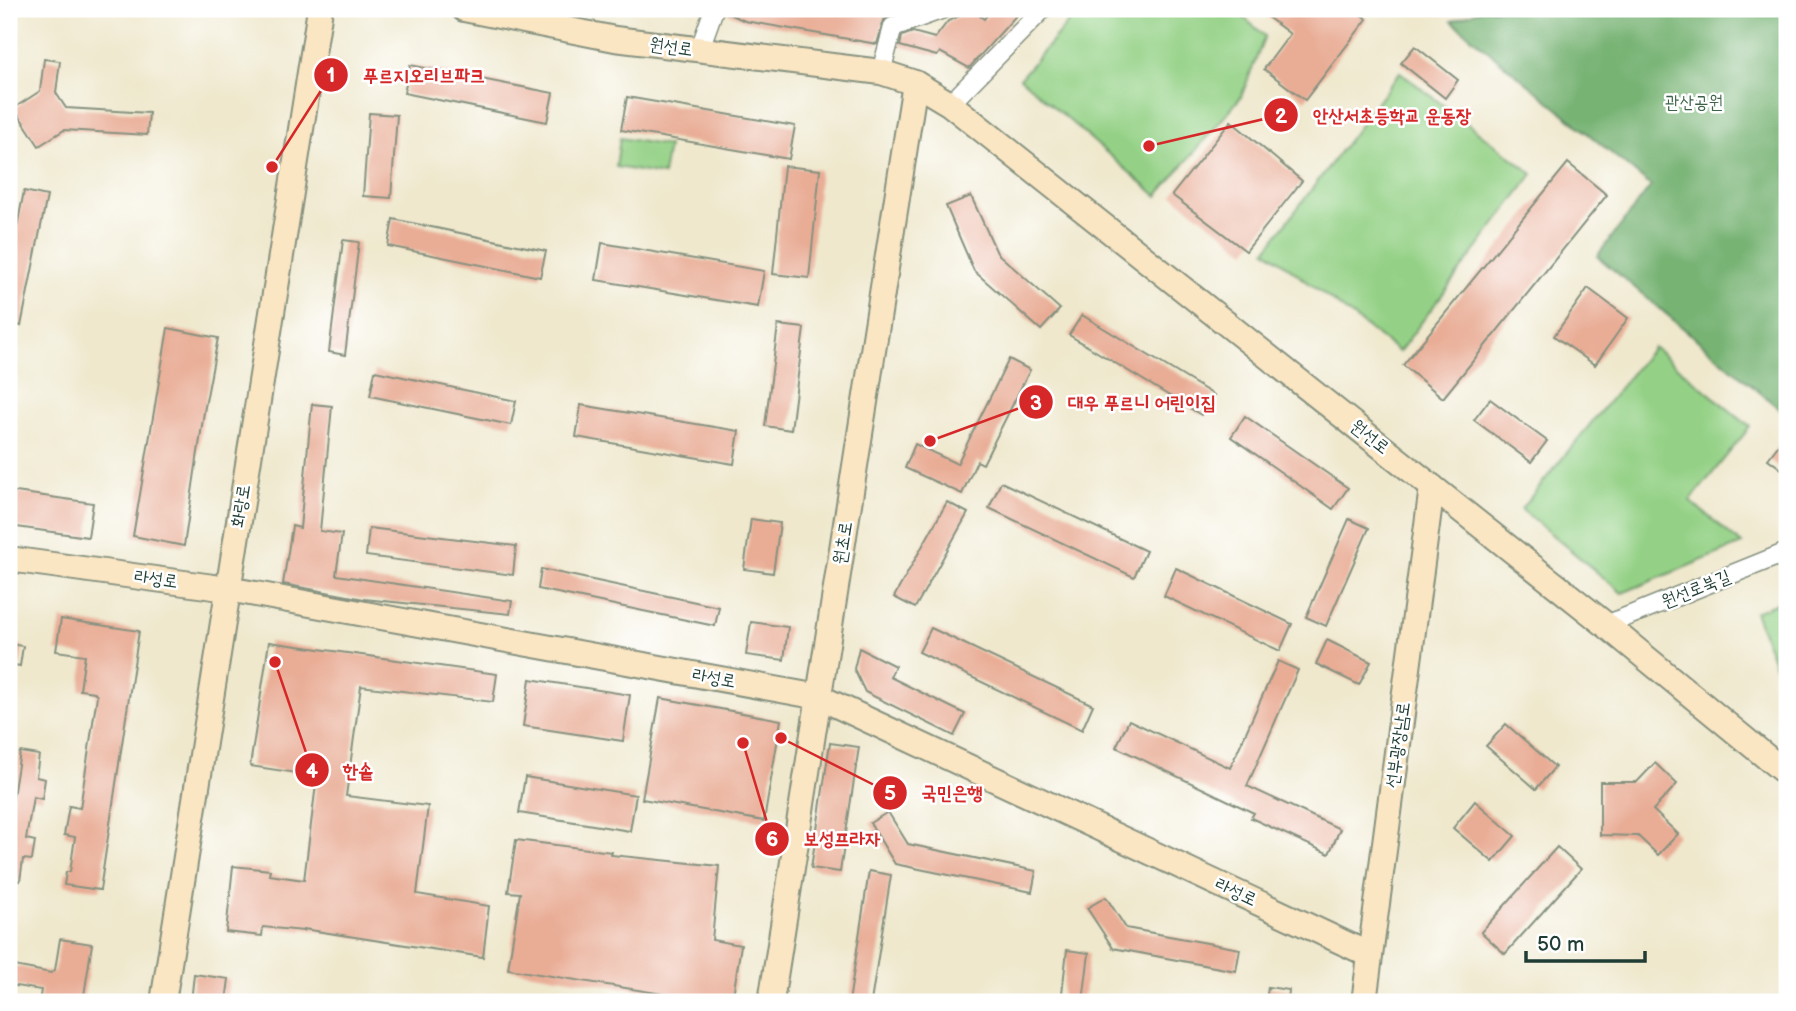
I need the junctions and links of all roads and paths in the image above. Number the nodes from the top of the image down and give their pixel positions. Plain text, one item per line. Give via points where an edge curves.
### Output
1 (320, 9) edge
2 (464, 9) edge
3 (714, 9) edge
4 (943, 9) edge
5 (1044, 9) edge
6 (699, 51) junction
7 (881, 72) junction
8 (915, 83) junction
9 (950, 104) junction
10 (1433, 487) junction
11 (1787, 552) edge
12 (9, 559) edge
13 (228, 589) junction
14 (1606, 625) junction
15 (819, 697) junction
16 (1787, 774) edge
17 (1370, 955) junction
18 (163, 1002) edge
19 (771, 1002) edge
20 (1364, 1002) edge

1 - 13 street, 화랑로
2 - 6 street, 원선로
3 - 6 street
4 - 7 street via 893,27
5 - 9 street
6 - 7 street, 원선로
7 - 8 street, 원선로
8 - 9 street, 원선로
8 - 15 street, 원초로
9 - 10 street, 원선로
10 - 14 street, 원선로
10 - 17 street, 선부광장남로
11 - 14 street, 원선로북길
12 - 13 street, 라성로
13 - 15 street, 라성로
13 - 18 street, 화랑로
14 - 16 street, 원선로
15 - 17 street, 라성로
15 - 19 street, 원초로
17 - 20 street, 선부광장남로

